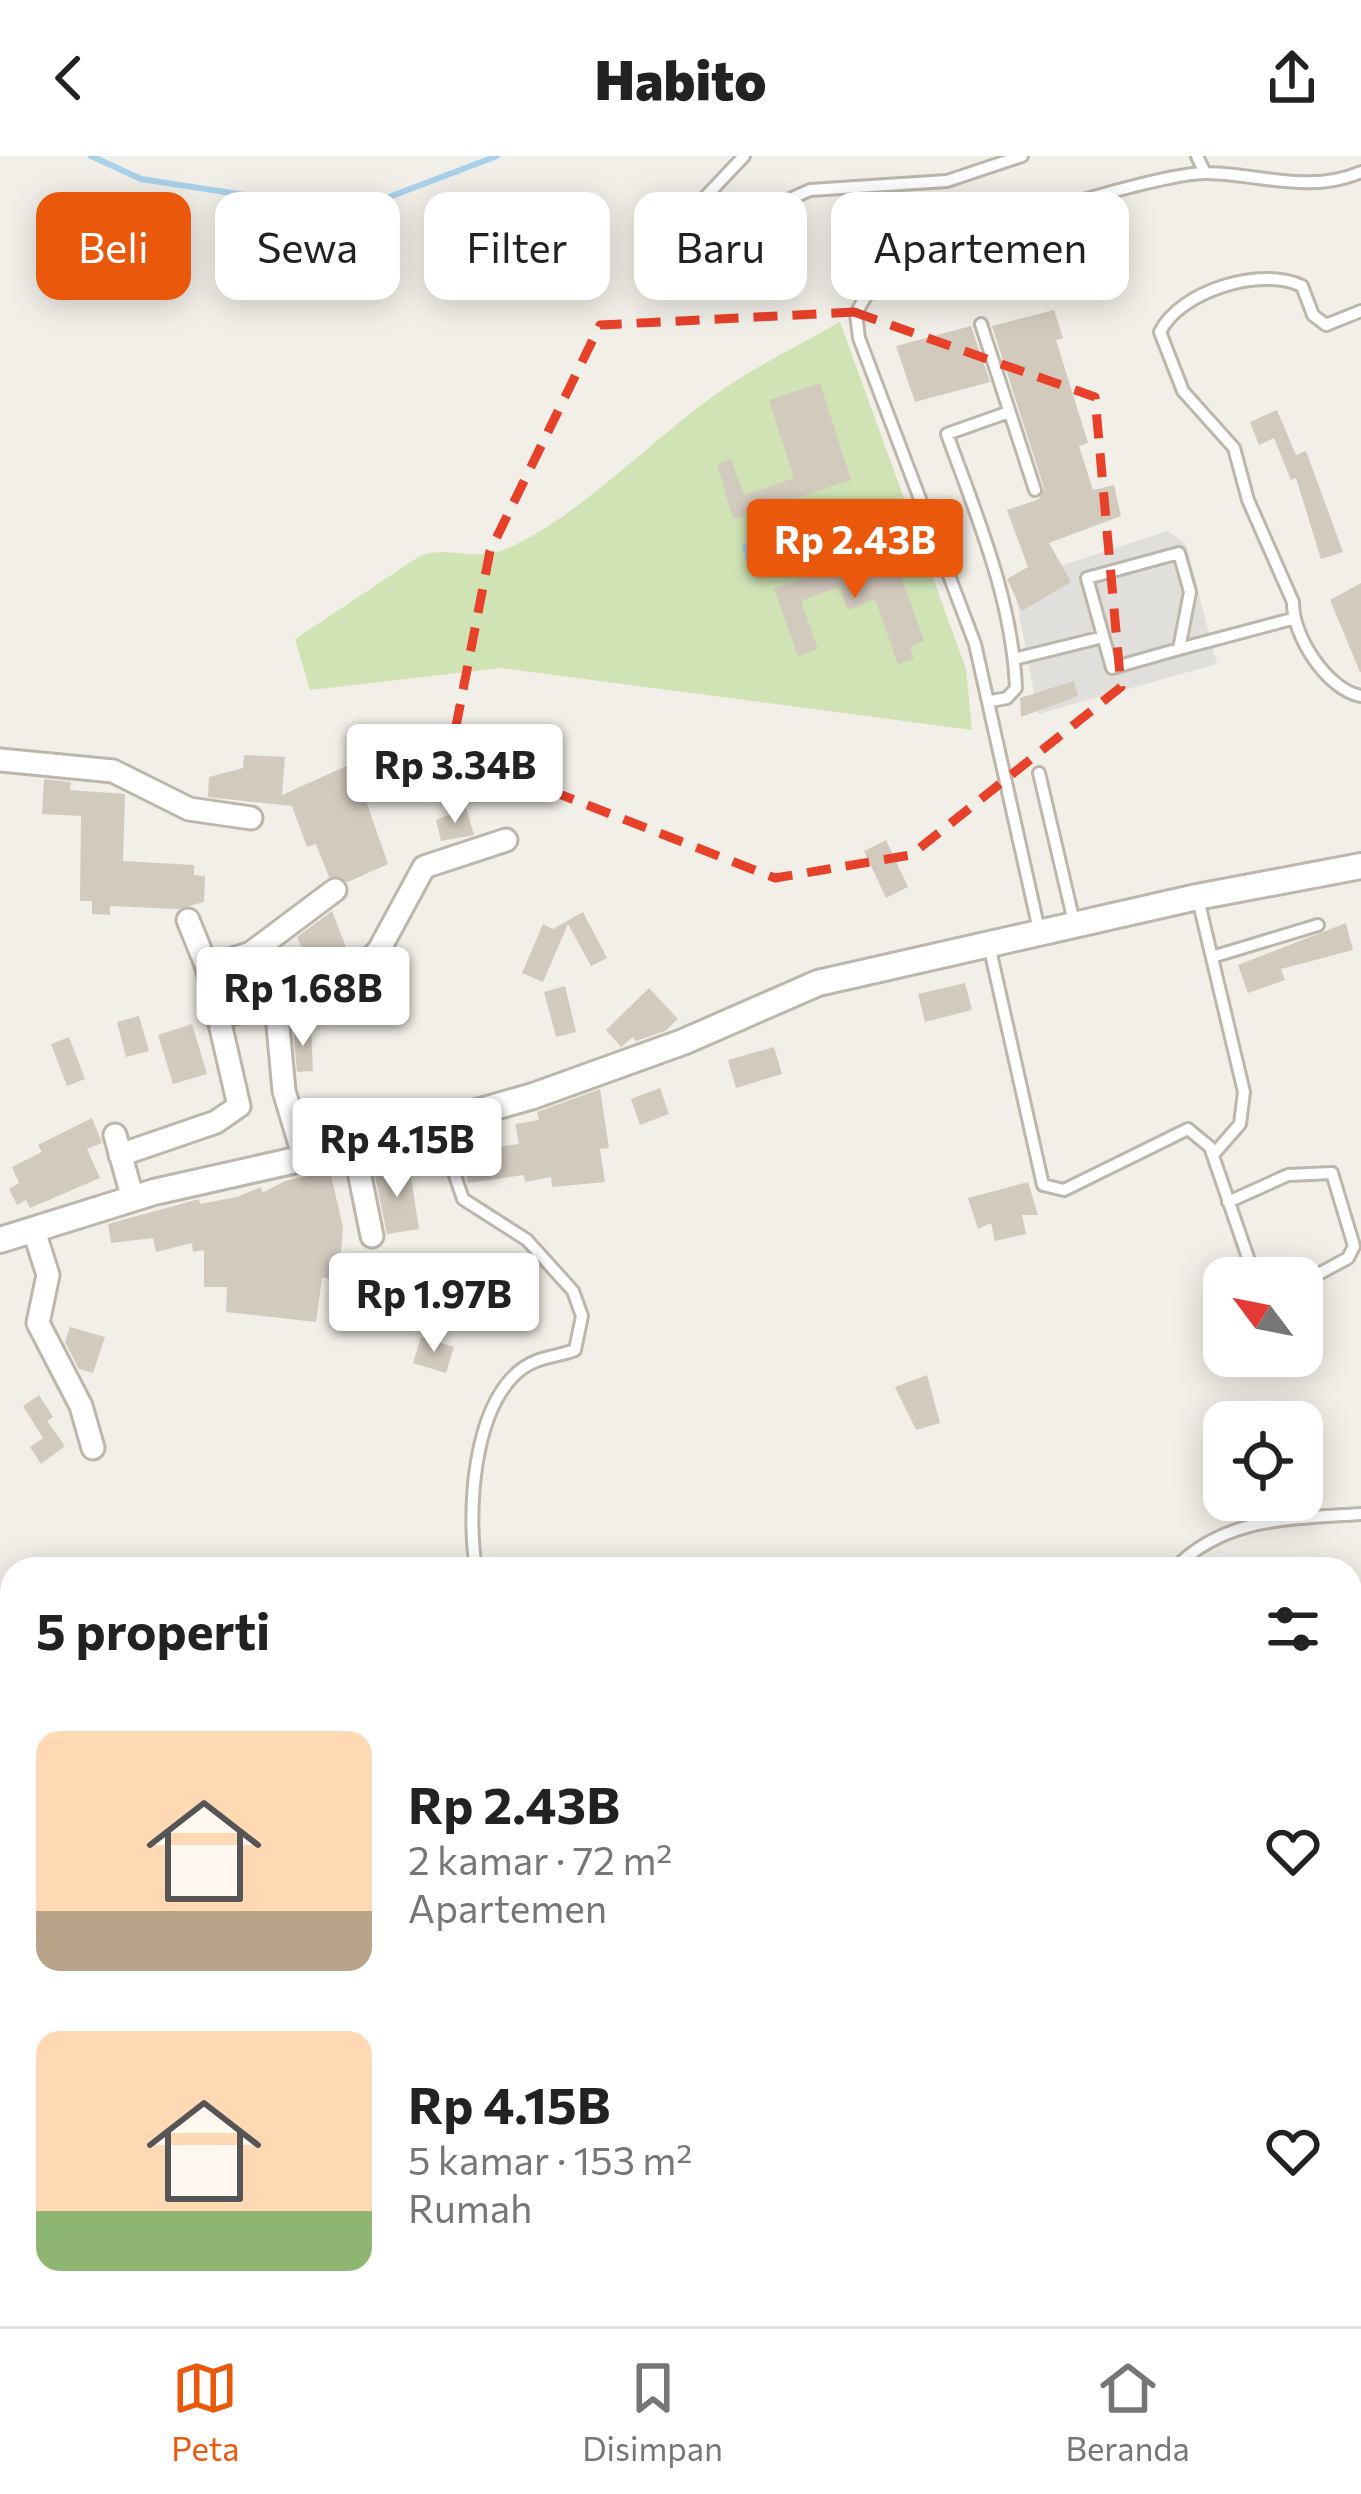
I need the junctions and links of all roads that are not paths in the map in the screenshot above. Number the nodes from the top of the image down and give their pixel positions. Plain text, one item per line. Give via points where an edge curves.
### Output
1 (744, 156) edge
2 (1022, 156) edge
3 (1196, 156) edge
4 (1361, 172) edge
5 (1205, 173) junction
6 (1361, 311) edge
7 (981, 324) dead end
8 (1009, 412) junction
9 (1035, 490) dead end
10 (1292, 619) junction
11 (1103, 637) junction
12 (1179, 649) junction
13 (1014, 659) junction
14 (1361, 696) edge
15 (992, 701) junction
16 (0, 760) edge
17 (1040, 773) dead end
18 (251, 818) dead end
19 (506, 840) dead end
20 (1361, 866) edge
21 (335, 890) dead end
22 (1197, 896) junction
23 (188, 920) dead end
24 (1075, 925) junction
25 (1318, 925) dead end
26 (1040, 934) junction
27 (989, 945) junction
28 (1212, 957) junction
29 (207, 967) junction
30 (276, 1004) junction
31 (220, 1016) junction
32 (437, 1123) junction
33 (353, 1147) junction
34 (1213, 1155) junction
35 (304, 1158) junction
36 (133, 1199) junction
37 (1228, 1202) junction
38 (34, 1231) junction
39 (371, 1236) dead end
40 (0, 1240) edge
41 (1248, 1257) edge
42 (1323, 1272) edge
43 (93, 1448) dead end
44 (1361, 1514) edge
45 (475, 1557) edge
46 (1187, 1557) edge

1 - 2 lane via 660,245 653,269 687,263 761,212 810,190 947,181
3 - 5 lane
4 - 5 lane via 1312,185
5 - 15 lane via 1021,219 885,275 856,314
6 - 10 lane via 1326,325 1302,286 1257,281 1204,296 1160,332 1184,392 1234,448 1293,602
7 - 8 lane
8 - 9 lane
8 - 13 lane via 947,434 1001,584
10 - 12 lane
10 - 14 lane via 1336,685
11 - 12 lane via 1112,668
11 - 12 lane via 1087,578 1179,553 1190,592
11 - 13 lane
13 - 15 lane via 1016,688
15 - 26 lane
16 - 18 street via 113,771 188,809
17 - 24 lane
19 - 30 street via 430,861 357,975 327,993
20 - 22 street
21 - 29 street via 251,952
22 - 24 street
22 - 28 lane
23 - 29 street
24 - 26 street
25 - 28 lane
26 - 27 street
27 - 32 street via 818,983 663,1049
27 - 34 lane via 1047,1191 1064,1190 1182,1129 1199,1135
28 - 34 lane via 1245,1102 1232,1139
29 - 31 street
30 - 31 street
30 - 35 street via 284,1090
31 - 36 street via 238,1110 117,1145
32 - 33 street
32 - 45 lane via 463,1198 539,1252 573,1291 582,1316 575,1350 518,1372 491,1419 470,1506
33 - 35 street
33 - 39 street
34 - 37 lane
35 - 36 street
36 - 38 street
37 - 41 lane
37 - 42 lane via 1288,1175 1332,1173 1354,1246
38 - 40 street
38 - 43 street via 48,1275 38,1323
44 - 46 lane via 1230,1529

